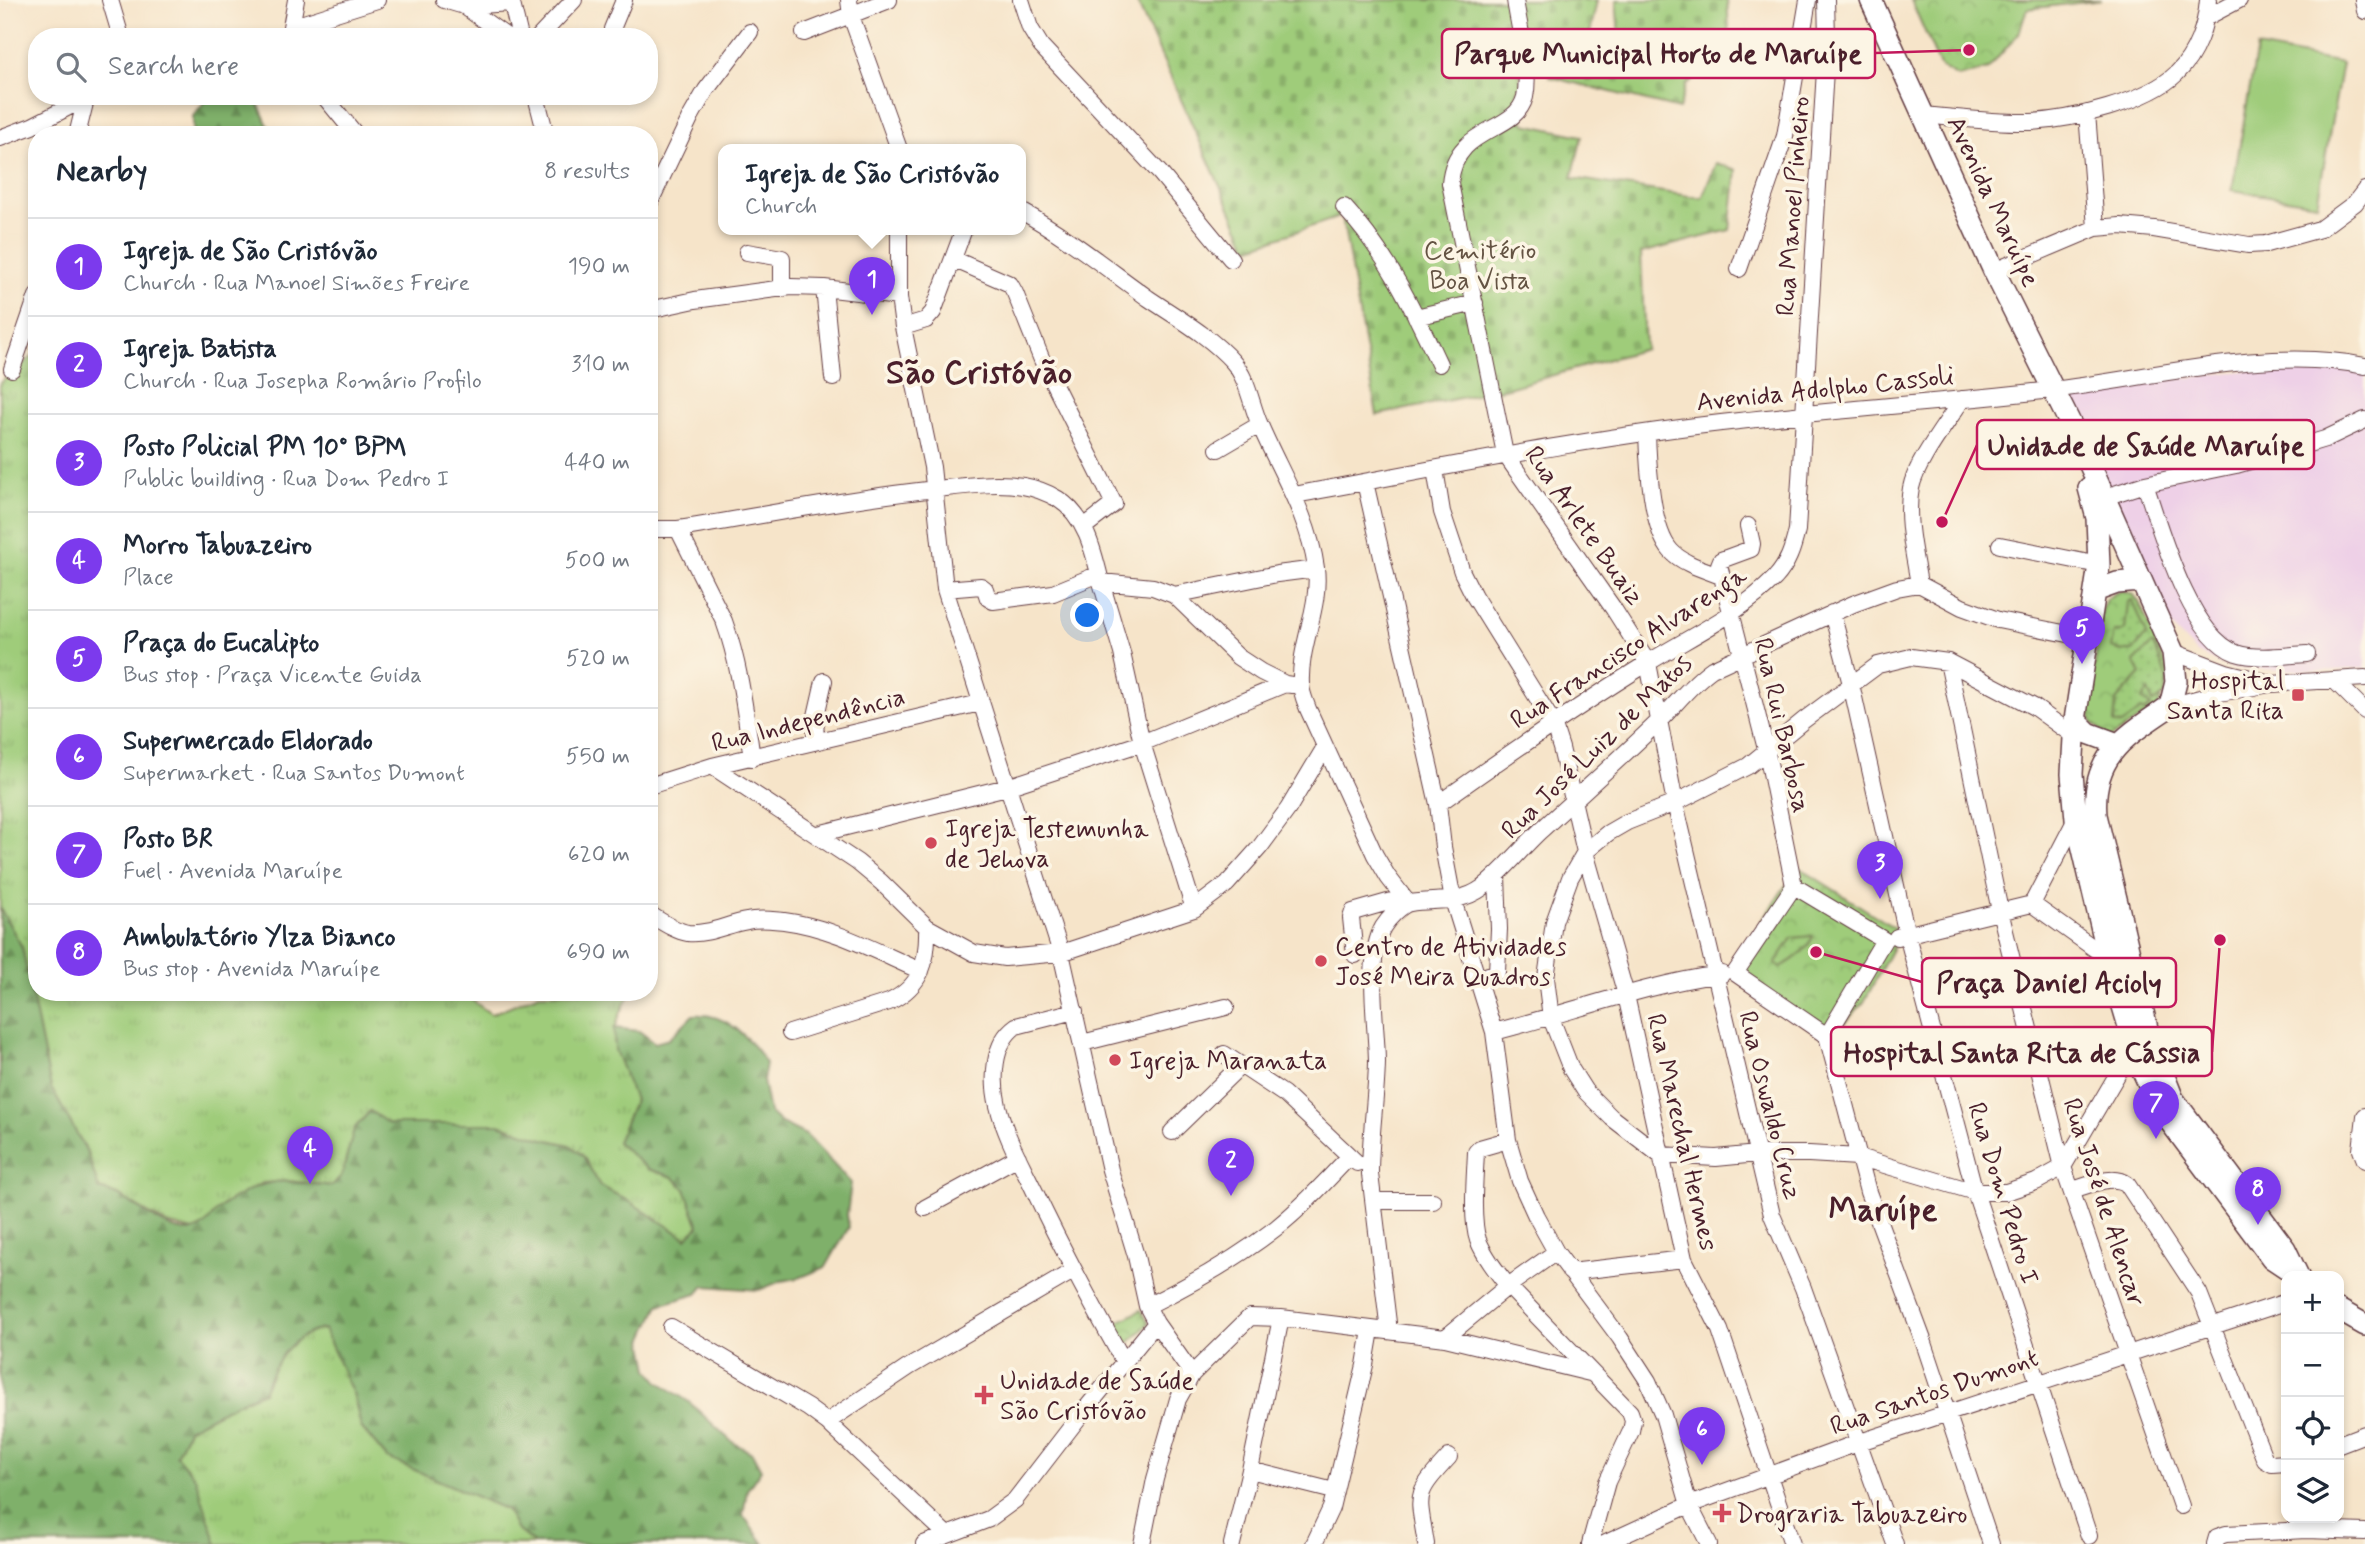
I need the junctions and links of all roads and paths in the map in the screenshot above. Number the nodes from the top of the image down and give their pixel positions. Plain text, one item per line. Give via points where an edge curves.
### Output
1 (110, 0) edge
2 (296, 0) edge
3 (377, 0) edge
4 (444, 0) edge
5 (574, 0) edge
6 (624, 0) edge
7 (889, 0) edge
8 (1021, 0) edge
9 (1515, 0) edge
10 (1808, 0) edge
11 (1826, 0) edge
12 (1871, 0) edge
13 (2208, 0) edge
14 (2239, 0) edge
15 (2363, 0) edge
16 (511, 1) edge
17 (464, 6) junction
18 (850, 8) edge
19 (2365, 10) edge
20 (2207, 17) junction
21 (118, 28) edge
22 (292, 28) edge
23 (302, 28) edge
24 (494, 28) edge
25 (518, 28) edge
26 (548, 28) edge
27 (612, 28) edge
28 (750, 32) dead end
29 (804, 33) dead end
30 (74, 105) edge
31 (86, 105) edge
32 (331, 105) edge
33 (538, 105) edge
34 (2087, 113) junction
35 (1923, 116) junction
36 (31, 126) edge
37 (80, 126) edge
38 (349, 126) edge
39 (544, 126) edge
40 (28, 128) edge
41 (3, 140) edge
42 (899, 144) edge
43 (658, 185) edge
44 (2365, 190) edge
45 (1344, 206) dead end
46 (1026, 214) edge
47 (2096, 228) junction
48 (899, 235) edge
49 (962, 235) edge
50 (747, 252) dead end
51 (1231, 258) dead end
52 (953, 259) junction
53 (1740, 269) dead end
54 (1994, 271) junction
55 (824, 288) junction
56 (782, 289) junction
57 (899, 297) junction
58 (1475, 303) junction
59 (658, 308) edge
60 (1416, 317) junction
61 (28, 322) edge
62 (903, 327) junction
63 (1439, 364) dead end
64 (2365, 366) edge
65 (12, 369) dead end
66 (833, 378) dead end
67 (2053, 390) junction
68 (1962, 398) junction
69 (1802, 416) junction
70 (2365, 420) edge
71 (2070, 423) junction
72 (1259, 425) junction
73 (1647, 433) junction
74 (1218, 449) dead end
75 (1505, 454) junction
76 (1435, 469) junction
77 (1365, 482) junction
78 (2145, 484) junction
79 (934, 489) junction
80 (1294, 495) junction
81 (2105, 497) junction
82 (1748, 526) dead end
83 (1084, 527) junction
84 (678, 529) junction
85 (658, 531) edge
86 (2000, 545) dead end
87 (2099, 565) junction
88 (1316, 569) junction
89 (1721, 576) junction
90 (1100, 578) junction
91 (2140, 581) junction
92 (1919, 584) junction
93 (945, 589) junction
94 (2095, 591) junction
95 (1174, 595) junction
96 (1731, 612) junction
97 (1832, 613) junction
98 (2088, 638) junction
99 (2173, 652) junction
100 (1741, 654) junction
101 (2307, 654) dead end
102 (1948, 662) junction
103 (1648, 663) junction
104 (2365, 678) edge
105 (824, 681) dead end
106 (2335, 681) junction
107 (1851, 684) junction
108 (2271, 684) junction
109 (1293, 685) junction
110 (980, 703) junction
111 (2170, 706) junction
112 (2365, 711) edge
113 (1660, 720) junction
114 (1552, 723) junction
115 (2075, 728) junction
116 (815, 742) junction
117 (1142, 743) junction
118 (2118, 744) junction
119 (1325, 747) junction
120 (1767, 753) junction
121 (752, 758) junction
122 (712, 766) junction
123 (658, 783) edge
124 (1007, 787) junction
125 (1573, 802) junction
126 (1675, 803) junction
127 (1438, 804) junction
128 (2076, 819) junction
129 (818, 834) junction
130 (1585, 852) junction
131 (1497, 876) junction
132 (1794, 886) junction
133 (1405, 900) junction
134 (1453, 900) junction
135 (2032, 904) junction
136 (1194, 909) junction
137 (2000, 911) junction
138 (658, 919) edge
139 (927, 927) junction
140 (1907, 935) junction
141 (1884, 940) junction
142 (1061, 953) junction
143 (1355, 955) dead end
144 (2109, 959) junction
145 (921, 971) junction
146 (1735, 973) junction
147 (1715, 975) junction
148 (1477, 979) junction
149 (1626, 995) junction
150 (1226, 1007) dead end
151 (1075, 1012) junction
152 (1550, 1018) junction
153 (1494, 1032) junction
154 (790, 1033) dead end
155 (1827, 1037) junction
156 (1082, 1043) junction
157 (2134, 1046) junction
158 (1224, 1054) dead end
159 (1241, 1065) junction
160 (2365, 1116) edge
161 (1172, 1132) dead end
162 (1508, 1140) junction
163 (1757, 1154) junction
164 (1660, 1155) junction
165 (1350, 1156) junction
166 (1018, 1157) junction
167 (1858, 1157) junction
168 (2365, 1160) edge
169 (2063, 1167) junction
170 (1370, 1174) junction
171 (2072, 1190) junction
172 (1975, 1192) junction
173 (1375, 1201) junction
174 (1433, 1201) dead end
175 (925, 1208) dead end
176 (1556, 1252) junction
177 (1684, 1259) junction
178 (1073, 1271) junction
179 (2291, 1271) edge
180 (2295, 1271) edge
181 (1570, 1272) junction
182 (1508, 1286) junction
183 (2281, 1303) edge
184 (1147, 1306) junction
185 (2344, 1313) edge
186 (1281, 1318) junction
187 (1156, 1323) junction
188 (2213, 1325) junction
189 (2365, 1325) edge
190 (671, 1327) dead end
191 (1371, 1330) junction
192 (1389, 1331) junction
193 (1445, 1338) junction
194 (2129, 1354) junction
195 (1124, 1362) junction
196 (1590, 1373) junction
197 (1192, 1374) junction
198 (2038, 1382) junction
199 (1947, 1412) junction
200 (827, 1422) junction
201 (2365, 1434) edge
202 (1860, 1441) junction
203 (2344, 1442) edge
204 (1449, 1457) dead end
205 (2281, 1464) edge
206 (1250, 1470) junction
207 (1767, 1475) junction
208 (1334, 1491) junction
209 (1689, 1506) junction
210 (2181, 1506) dead end
211 (2305, 1524) edge
212 (2365, 1532) edge
213 (947, 1535) junction
214 (2089, 1536) dead end
215 (1426, 1540) edge
216 (1621, 1540) edge
217 (2216, 1541) edge
218 (924, 1544) edge
219 (1142, 1544) edge
220 (1232, 1544) edge
221 (1314, 1544) edge
222 (1408, 1544) edge
223 (1590, 1544) edge
224 (1604, 1544) edge
225 (1709, 1544) edge
226 (1792, 1544) edge
227 (1895, 1544) edge
228 (1991, 1544) edge

1 - 21 street
2 - 22 street
3 - 23 street
4 - 17 street
5 - 26 street
6 - 27 street
7 - 18 street
8 - 51 street via 1041,46 1160,173
9 - 58 street, Rua Arlete Buaiz via 1527,81 1524,99 1518,113 1463,147 1451,170 1452,203
10 - 53 street via 1785,135
11 - 69 street, Rua Manoel Pinheiro
12 - 35 main road, Avenida Maruípe
13 - 20 street
14 - 20 street
15 - 19 street
16 - 17 street
16 - 25 street
17 - 24 street
18 - 29 street
18 - 42 street
20 - 34 street via 2196,47 2176,75 2139,95
28 - 43 street via 706,90
30 - 36 street
31 - 37 street
32 - 38 street
33 - 39 street
34 - 35 street via 2031,122
34 - 47 street
35 - 54 main road, Avenida Maruípe
40 - 41 street
44 - 47 street via 2328,224 2266,244 2154,229
45 - 60 street via 1384,258
46 - 72 street via 1223,352 1242,378
47 - 54 street
48 - 57 street
49 - 52 street
50 - 56 street via 782,258
52 - 62 street via 930,317
52 - 83 street via 1013,288 1046,369 1114,504
54 - 67 main road, Avenida Maruípe
55 - 56 street
55 - 57 street
55 - 66 street
56 - 59 street
57 - 62 street
58 - 60 street
58 - 75 street, Rua Arlete Buaiz
60 - 63 street
61 - 65 street
62 - 79 street
64 - 67 street, Avenida Adolpho Cassoli via 2302,358
67 - 68 street, Avenida Adolpho Cassoli
67 - 71 main road, Avenida Maruípe
68 - 69 street, Avenida Adolpho Cassoli
68 - 92 street via 1912,486 1912,540
69 - 73 street, Avenida Adolpho Cassoli
69 - 96 street, Rua Francisco Alvarenga via 1793,550 1776,577
70 - 78 street via 2295,448
71 - 81 main road, Avenida Maruípe
71 - 87 main road, Avenida Maruípe via 2097,518
72 - 74 street
72 - 80 street
73 - 75 street, Avenida Adolpho Cassoli
73 - 89 street via 1648,476 1670,550
75 - 76 street, Avenida Adolpho Cassoli
75 - 103 street, Rua Arlete Buaiz
76 - 77 street, Avenida Adolpho Cassoli
76 - 114 street, Rua Marechal Hermes via 1442,512 1462,572
77 - 80 street, Avenida Adolpho Cassoli
77 - 127 street
78 - 81 street
78 - 101 street via 2172,564 2210,633 2236,653
79 - 83 street via 1024,486 1060,500
79 - 84 street
79 - 93 street
80 - 88 street
81 - 91 main road, Avenida Maruípe
82 - 89 street via 1752,547 1721,560
83 - 90 street
84 - 85 street
84 - 121 street via 730,636
86 - 87 street
87 - 94 main road, Avenida Maruípe
88 - 95 street
88 - 109 street via 1301,671
89 - 96 street, Rua Rui Barbosa
90 - 93 street via 1053,593 993,601 981,586
90 - 95 street
90 - 117 street
91 - 94 main road
91 - 99 main road, Avenida Maruípe
92 - 97 street, Rua José Luiz de Matos via 1873,595
92 - 98 street via 1989,617
93 - 110 street
94 - 98 main road
95 - 109 street via 1238,657
96 - 100 street, Rua Rui Barbosa
96 - 103 street, Rua Francisco Alvarenga
97 - 100 street, Rua José Luiz de Matos
97 - 107 street, Rua Dom Pedro I
98 - 115 main road
99 - 108 street
99 - 111 main road via 2176,682
100 - 113 street, Rua José Luiz de Matos via 1696,681
100 - 120 street, Rua Rui Barbosa
102 - 107 street via 1903,659 1878,665
102 - 115 street
102 - 137 street, Rua José de Alencar
103 - 113 street, Rua Oswaldo Cruz
103 - 114 street, Rua Francisco Alvarenga
104 - 106 street
105 - 116 street
106 - 108 street
106 - 112 street
107 - 120 street
107 - 140 street, Rua Dom Pedro I
108 - 111 street
109 - 117 street
109 - 119 street
110 - 116 street, Rua Independência
110 - 124 street
111 - 118 main road
113 - 125 street, Rua José Luiz de Matos
113 - 126 street, Rua Oswaldo Cruz
114 - 125 street, Rua Marechal Hermes
114 - 127 street, Rua Francisco Alvarenga
115 - 118 main road
115 - 128 main road via 2072,774
116 - 121 street, Rua Independência
117 - 124 street
117 - 136 street
118 - 180 main road via 2097,779 2096,815 2150,1041 2172,1099 2285,1249
119 - 133 street via 1375,855
119 - 136 street via 1260,848 1227,884
120 - 126 street
120 - 132 street, Rua Rui Barbosa
121 - 122 street, Rua Independência
122 - 123 street, Rua Independência
122 - 129 street
124 - 129 street
124 - 142 street
125 - 130 street, Rua Marechal Hermes
125 - 131 street, Rua José Luiz de Matos
126 - 130 street via 1626,822
126 - 147 street, Rua Oswaldo Cruz
127 - 134 street
128 - 135 street
128 - 144 main road
129 - 139 street via 881,882
130 - 149 street, Rua Marechal Hermes
130 - 152 street via 1554,922 1546,978
131 - 134 street, Rua José Luiz de Matos via 1479,890
131 - 148 street via 1497,972
132 - 141 street
132 - 146 street
133 - 134 street, Rua José Luiz de Matos
133 - 143 street, Rua José Luiz de Matos via 1353,912
133 - 170 street via 1384,925 1377,948 1377,1066
134 - 148 street
135 - 137 street
135 - 144 street
136 - 142 street
137 - 140 street
137 - 169 street, Rua José de Alencar
138 - 145 street via 692,933 748,920 807,925
139 - 142 street via 974,953 991,957
139 - 145 street via 928,950
140 - 141 street
140 - 172 street, Rua Dom Pedro I
141 - 155 street
142 - 151 street
144 - 157 main road
145 - 154 street via 912,987 889,1002
146 - 147 street
146 - 155 street
147 - 149 street
147 - 163 street, Rua Oswaldo Cruz
148 - 153 street
149 - 152 street
149 - 164 street, Rua Marechal Hermes
150 - 156 street
151 - 156 street
151 - 166 street via 1016,1027 1004,1039 995,1073 997,1098
152 - 153 street
152 - 164 street via 1585,1091
153 - 162 street
155 - 167 street
156 - 184 street
157 - 169 street
157 - 179 main road via 2149,1087 2176,1132 2272,1258
158 - 159 street
159 - 161 street
159 - 165 street via 1284,1094
160 - 168 street via 2361,1150
162 - 176 street via 1520,1181
162 - 182 street via 1477,1150 1475,1222 1478,1240
163 - 164 street via 1716,1158
163 - 167 street
163 - 202 street, Rua Oswaldo Cruz via 1772,1215
164 - 177 street, Rua Marechal Hermes
165 - 170 street
165 - 184 street via 1279,1226 1225,1264
166 - 175 street
166 - 178 street
167 - 172 street
167 - 199 street
169 - 171 street, Rua José de Alencar
169 - 172 street via 2007,1192
170 - 173 street
171 - 188 street via 2113,1179 2127,1184 2191,1278
171 - 194 street, Rua José de Alencar
172 - 198 street, Rua Dom Pedro I
173 - 174 street
173 - 192 street
176 - 181 street
176 - 182 street
177 - 181 street
177 - 207 street, Rua Marechal Hermes via 1720,1329
178 - 195 street
178 - 200 street via 909,1367
181 - 209 street via 1648,1381 1663,1415
182 - 193 street
182 - 196 street
183 - 188 street, Rua Santos Dumont
184 - 187 street
185 - 189 main road
186 - 191 street
186 - 197 street via 1245,1321
186 - 206 street
187 - 195 street
187 - 197 street
188 - 194 street, Rua Santos Dumont
188 - 205 street via 2262,1454 2268,1463
190 - 200 street
191 - 192 street
191 - 208 street
192 - 193 street
193 - 196 street
194 - 198 street, Rua Santos Dumont
194 - 210 street, Rua José de Alencar
195 - 213 street via 1015,1500 989,1519
196 - 223 street via 1630,1412 1633,1421 1607,1482
197 - 219 street via 1169,1426
198 - 199 street, Rua Santos Dumont
198 - 214 street, Rua Dom Pedro I
199 - 202 street, Rua Santos Dumont
199 - 228 street
200 - 213 street
201 - 203 street
202 - 207 street, Rua Santos Dumont
202 - 227 street, Rua Oswaldo Cruz
204 - 215 street via 1420,1494
206 - 208 street
206 - 220 street
207 - 209 street, Rua Santos Dumont
207 - 226 street, Rua Marechal Hermes
208 - 221 street via 1327,1521
209 - 216 street, Rua Santos Dumont
209 - 225 street
211 - 212 street
211 - 217 street via 2226,1534
213 - 218 street
215 - 222 street
216 - 224 street, Rua Santos Dumont

